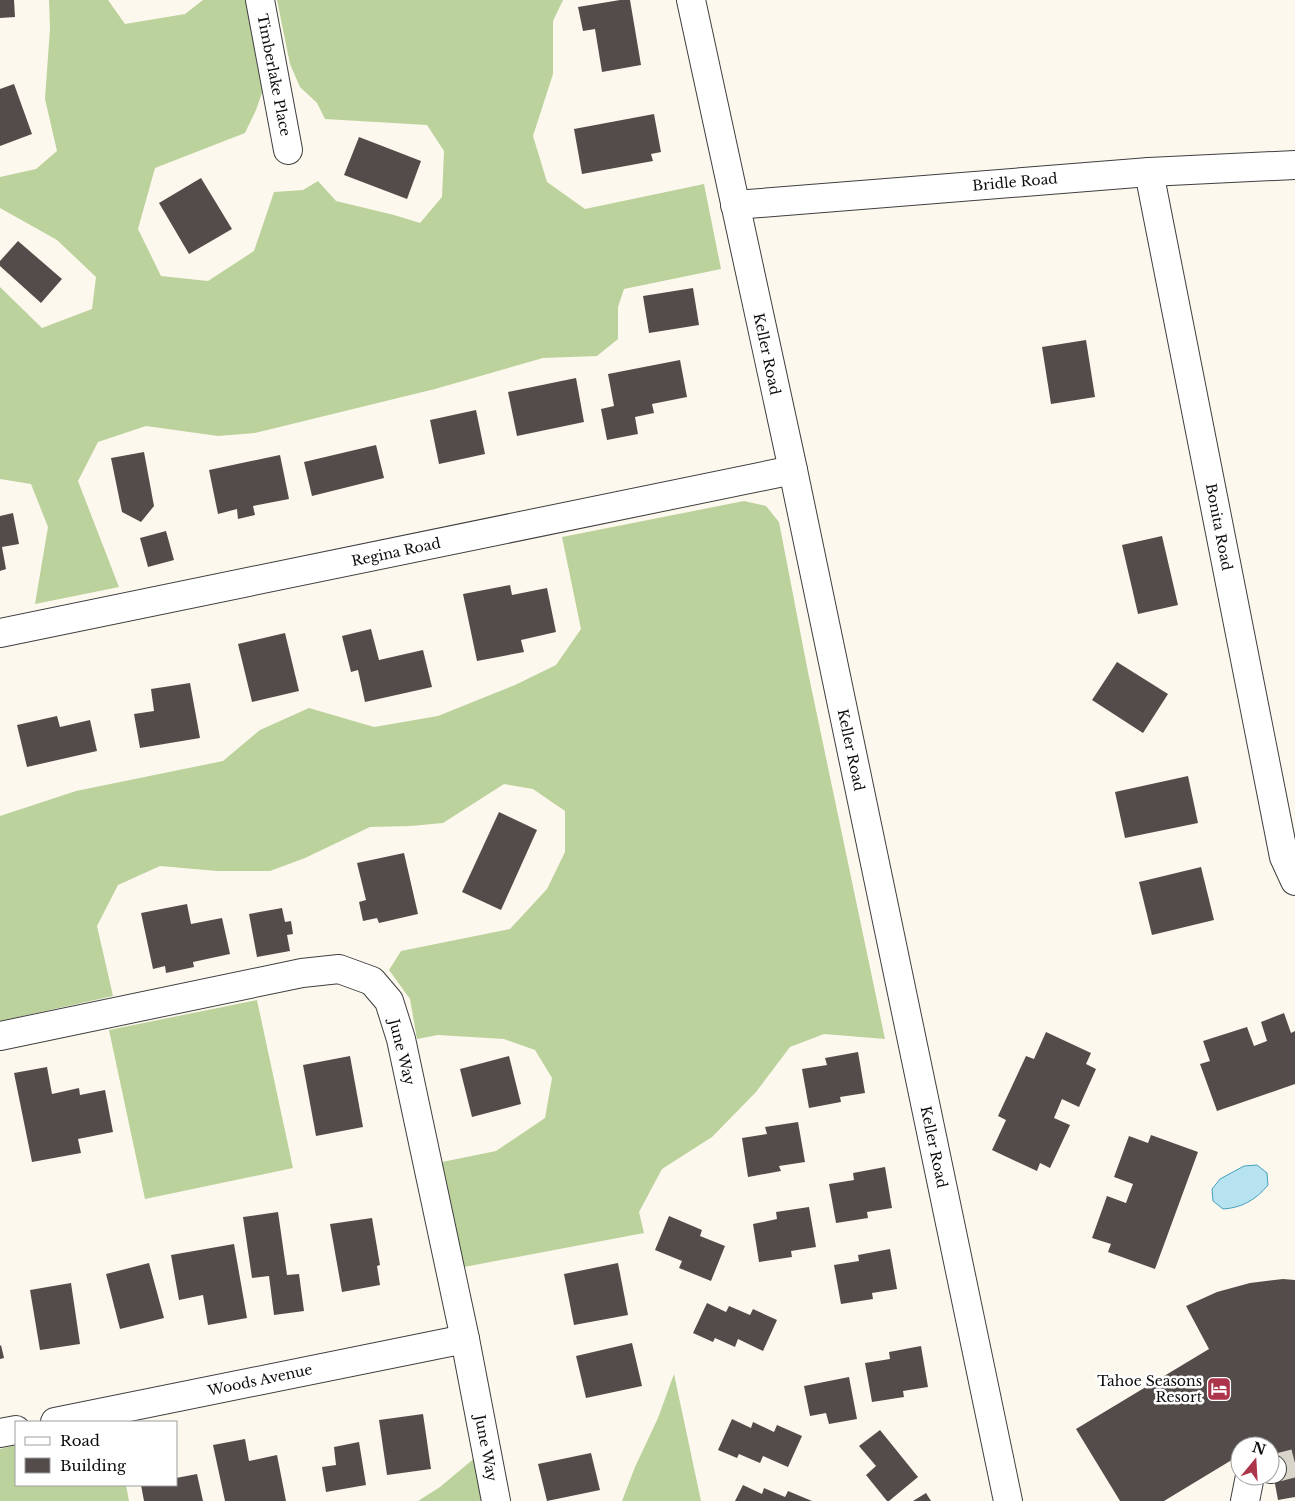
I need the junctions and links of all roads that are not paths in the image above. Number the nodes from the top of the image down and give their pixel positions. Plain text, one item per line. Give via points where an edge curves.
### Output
1 (260, 0) edge
2 (691, 0) edge
3 (288, 150) dead end
4 (1295, 165) edge
5 (1149, 172) junction
6 (735, 205) junction
7 (793, 470) junction
8 (0, 633) edge
9 (1295, 881) edge
10 (0, 1036) edge
11 (465, 1339) junction
12 (60, 1421) edge
13 (15, 1430) edge
14 (0, 1433) edge
15 (1254, 1486) edge
16 (496, 1501) edge
17 (1008, 1501) edge
18 (1245, 1501) edge

1 - 3 street, Timberlake Place
2 - 6 street, Keller Road
4 - 5 street, Bridle Road
5 - 6 street, Bridle Road
5 - 9 street, Bonita Road via 1284,857
6 - 7 street, Keller Road
7 - 8 street, Regina Road
7 - 17 street, Keller Road
10 - 11 street, June Way via 302,973 340,970 372,981 389,1001 400,1039
11 - 12 street, Woods Avenue
11 - 16 street, June Way
13 - 14 street
15 - 18 street

